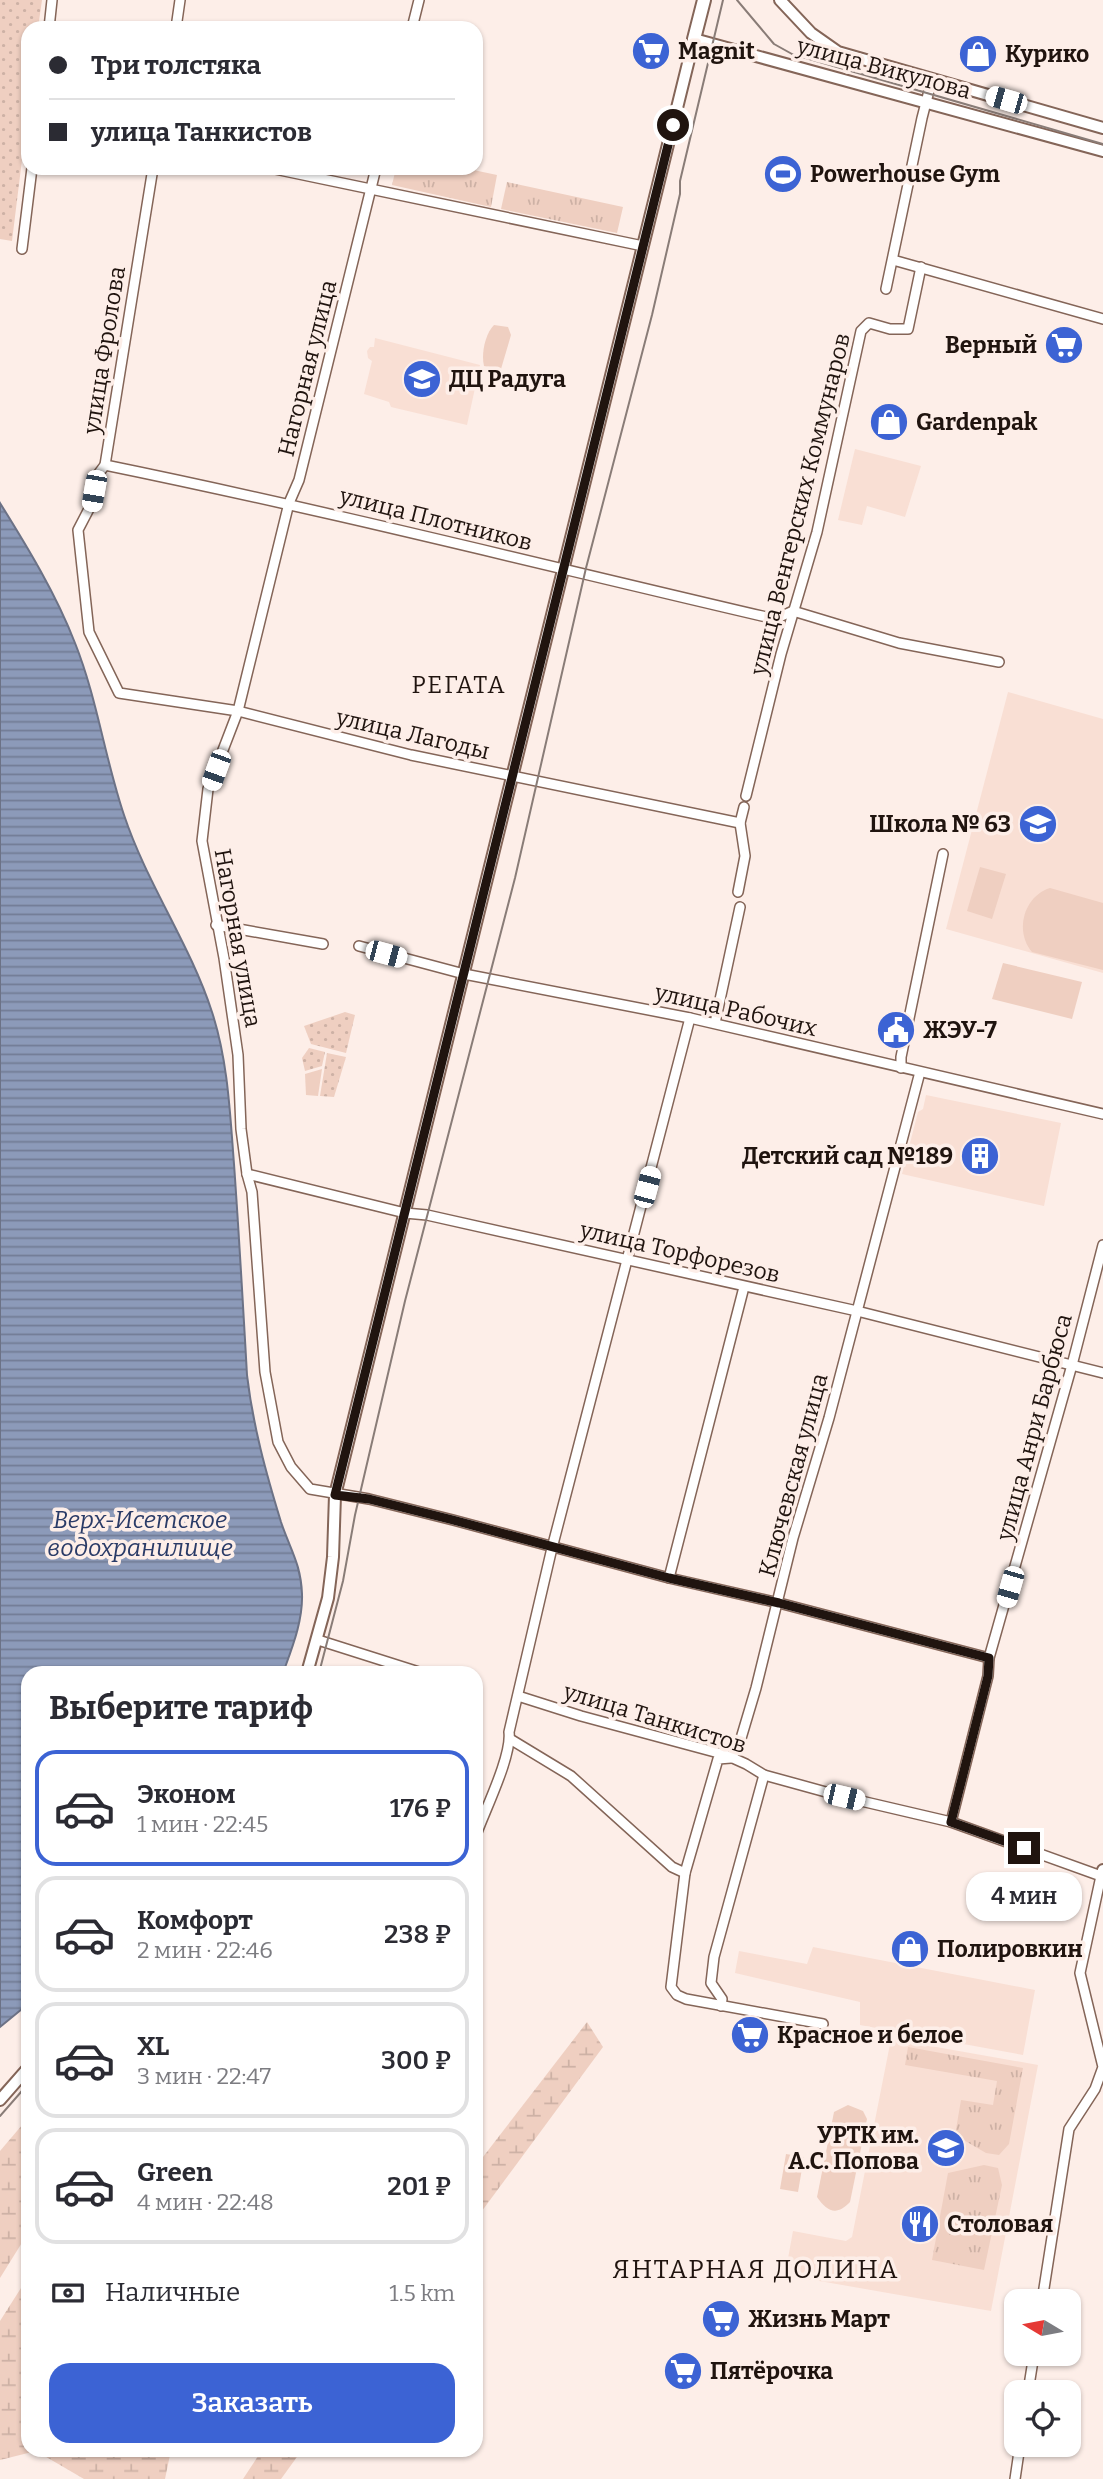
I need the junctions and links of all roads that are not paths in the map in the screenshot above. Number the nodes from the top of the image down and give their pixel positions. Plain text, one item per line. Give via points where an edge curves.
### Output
1 (52, 0) edge
2 (180, 0) edge
3 (419, 0) edge
4 (704, 0) edge
5 (780, 0) edge
6 (50, 21) edge
7 (177, 21) edge
8 (414, 21) edge
9 (694, 39) junction
10 (933, 79) junction
11 (927, 101) junction
12 (1103, 128) edge
13 (1103, 150) edge
14 (31, 175) edge
15 (152, 175) edge
16 (304, 175) edge
17 (374, 175) edge
18 (371, 189) junction
19 (643, 246) junction
20 (22, 249) dead end
21 (893, 260) junction
22 (921, 267) junction
23 (886, 289) dead end
24 (1103, 319) edge
25 (105, 465) junction
26 (289, 503) junction
27 (563, 570) junction
28 (793, 611) junction
29 (999, 662) dead end
30 (119, 693) joint
31 (238, 711) junction
32 (512, 777) junction
33 (746, 796) dead end
34 (744, 807) dead end
35 (740, 823) junction
36 (943, 854) dead end
37 (738, 892) dead end
38 (740, 906) dead end
39 (216, 925) junction
40 (323, 944) dead end
41 (359, 946) dead end
42 (464, 974) junction
43 (690, 1018) junction
44 (715, 1023) junction
45 (901, 1068) junction
46 (920, 1072) junction
47 (1103, 1114) edge
48 (247, 1174) junction
49 (405, 1213) junction
50 (1103, 1245) edge
51 (628, 1260) junction
52 (744, 1287) junction
53 (857, 1311) junction
54 (1072, 1365) junction
55 (1103, 1373) edge
56 (335, 1495) junction
57 (552, 1548) junction
58 (669, 1578) junction
59 (779, 1603) junction
60 (318, 1640) junction
61 (989, 1658) junction
62 (309, 1666) edge
63 (400, 1666) edge
64 (518, 1696) junction
65 (510, 1739) junction
66 (731, 1758) junction
67 (764, 1776) junction
68 (483, 1817) edge
69 (951, 1822) junction
70 (685, 1873) junction
71 (1102, 1873) edge
72 (721, 2006) junction
73 (823, 2024) dead end
74 (21, 2076) edge
75 (0, 2100) edge
76 (1044, 2289) edge
77 (1018, 2457) edge
78 (1015, 2479) edge

1 - 6 street
2 - 7 street
3 - 8 street
4 - 9 main road
5 - 10 street, улица Викулова via 811,33 838,52
9 - 11 street, улица Викулова
9 - 19 street
10 - 11 street
10 - 12 street, улица Викулова
11 - 13 street, улица Викулова
11 - 21 street
14 - 20 street
15 - 25 street, улица Фролова
16 - 18 street
17 - 18 street, Нагорная улица
18 - 19 street
18 - 26 street, Нагорная улица via 299,480
19 - 27 street
21 - 22 street
21 - 23 street
22 - 24 street
22 - 28 street, улица Венгерских Коммунаров via 908,330 869,323 861,331 817,532
25 - 26 street, улица Плотников
25 - 30 street, улица Фролова via 96,477 91,506 78,530 89,632
26 - 27 street, улица Плотников
26 - 31 street, Нагорная улица
27 - 28 street, улица Плотников via 775,619
27 - 32 street
28 - 29 street, улица Плотников via 899,643
28 - 33 street, улица Венгерских Коммунаров
30 - 31 street, улица Лагоды
31 - 32 street, улица Лагоды
31 - 39 street, Нагорная улица via 208,789 202,841
32 - 35 street, улица Лагоды
32 - 42 street
34 - 35 street
35 - 37 street via 745,856
36 - 45 street
38 - 44 street
39 - 40 street
39 - 48 street, Нагорная улица via 238,1055
41 - 42 street, улица Рабочих
42 - 43 street, улица Рабочих
42 - 49 street
43 - 44 street, улица Рабочих
43 - 51 street
44 - 45 street, улица Рабочих
45 - 46 street, улица Рабочих
46 - 47 street, улица Рабочих
46 - 53 street, Ключевская улица
48 - 49 street, улица Торфорезов
48 - 56 street, Нагорная улица via 265,1372 278,1442 310,1489
49 - 51 street, улица Торфорезов
49 - 56 street
50 - 54 street, улица Анри Барбюса
51 - 52 street, улица Торфорезов
51 - 57 street
52 - 53 street, улица Торфорезов
52 - 58 street
53 - 54 street, улица Торфорезов
53 - 59 street, Ключевская улица
54 - 55 street, улица Торфорезов
54 - 61 street, улица Анри Барбюса
56 - 57 street, Нагорная улица via 369,1499
56 - 60 street via 333,1557
57 - 58 street, Нагорная улица
57 - 64 street
58 - 59 street, Нагорная улица
59 - 61 street, Нагорная улица
59 - 66 street, Ключевская улица via 739,1745
60 - 62 street
60 - 63 street
61 - 69 street, улица Анри Барбюса
64 - 65 street
64 - 66 street, улица Танкистов
65 - 68 street
65 - 70 street via 571,1776 672,1867
66 - 67 street, улица Танкистов
66 - 70 street, Ключевская улица via 718,1759
67 - 69 street, улица Танкистов
67 - 72 street via 714,1957 711,1983
69 - 71 street, улица Танкистов
70 - 72 street, Ключевская улица via 671,1987 686,1999
71 - 76 street via 1080,1973 1103,2067 1095,2089 1069,2129
72 - 73 street
74 - 75 street
77 - 78 street

